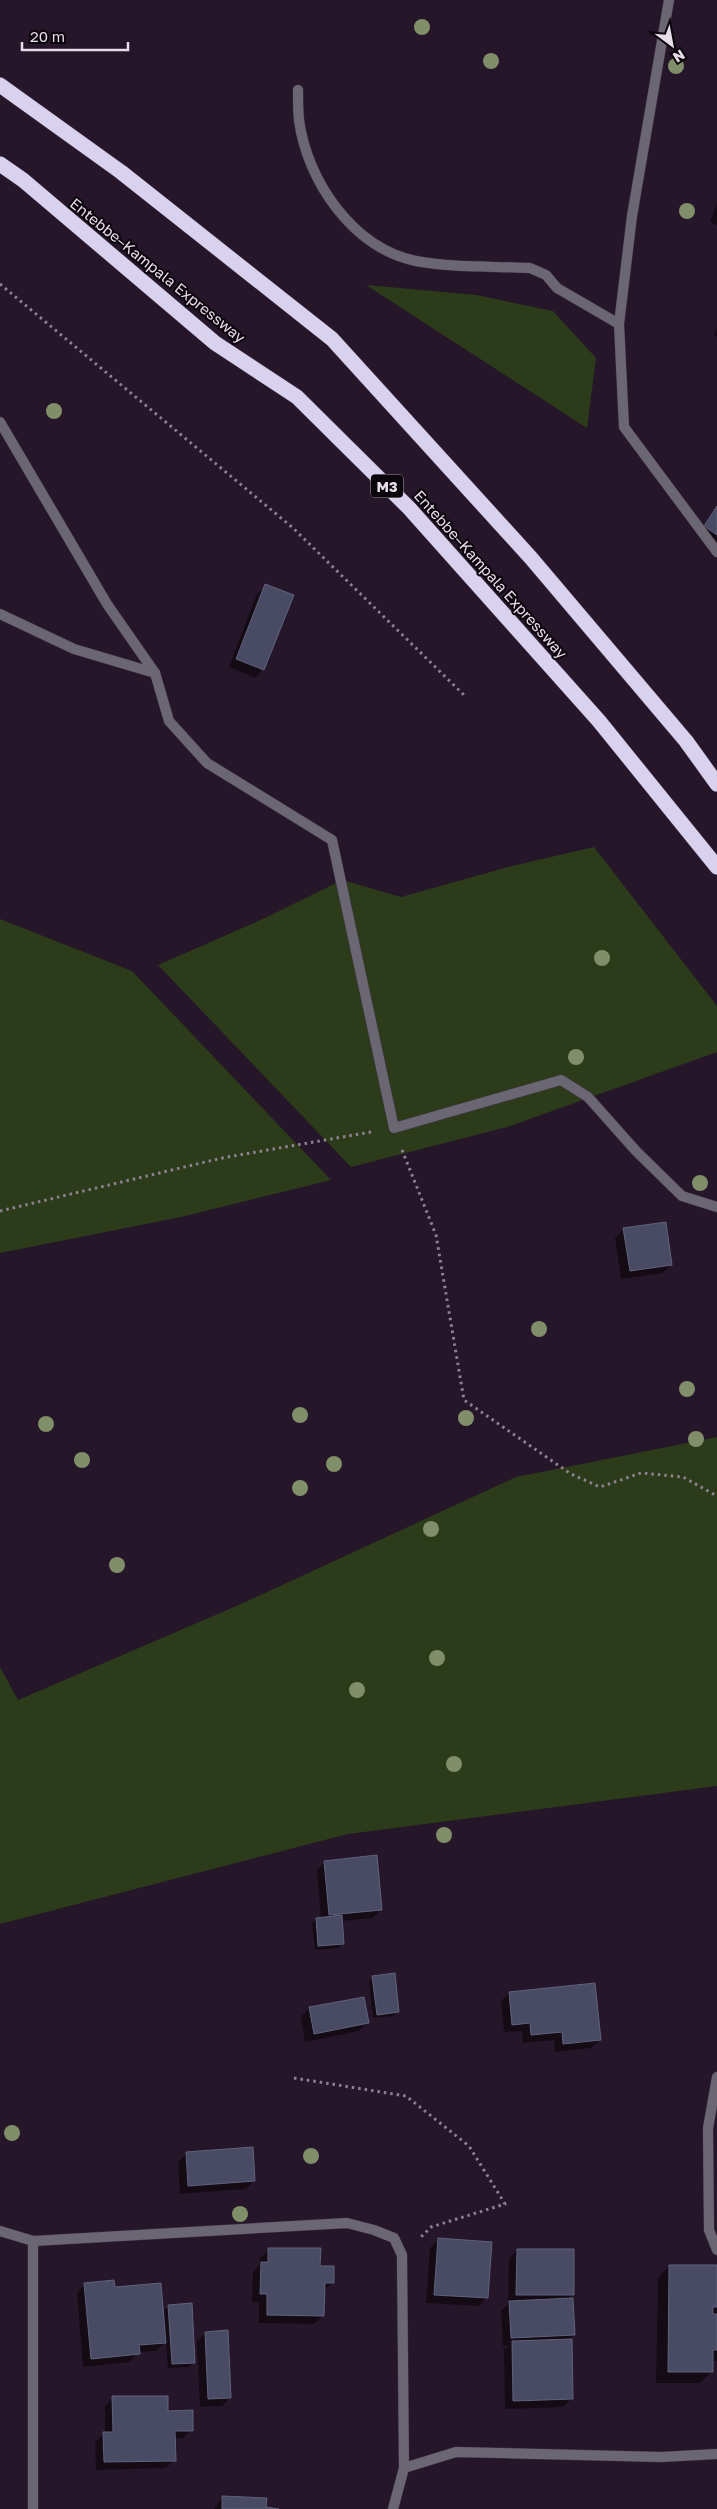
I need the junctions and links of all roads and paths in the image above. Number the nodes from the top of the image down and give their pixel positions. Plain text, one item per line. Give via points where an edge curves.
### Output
1 (669, 0) edge
2 (0, 85) edge
3 (298, 90) dead end
4 (0, 164) edge
5 (0, 284) edge
6 (619, 324) junction
7 (0, 422) edge
8 (717, 552) edge
9 (0, 614) edge
10 (155, 673) junction
11 (464, 696) dead end
12 (717, 784) edge
13 (717, 868) edge
14 (394, 1128) junction
15 (717, 1208) edge
16 (0, 1211) edge
17 (717, 1496) edge
18 (294, 2078) dead end
19 (717, 2078) edge
20 (0, 2231) edge
21 (33, 2241) junction
22 (717, 2250) edge
23 (402, 2255) junction
24 (717, 2454) edge
25 (404, 2468) junction
26 (33, 2509) edge
27 (393, 2509) edge

1 - 6 street via 632,216
2 - 12 highway via 121,172 332,339 531,558 686,741
3 - 6 street via 303,141 312,164 333,205 362,235 385,249 415,260 530,268 546,275 557,288
4 - 13 highway, Entebbe–Kampala Expressway / M3 via 215,343 297,397 422,523 599,721
5 - 11 path via 293,528
6 - 8 street via 624,427
7 - 10 street via 107,604
9 - 10 street via 74,649
10 - 14 street via 169,721 207,762 332,840
14 - 15 street via 561,1080 588,1097 682,1196
14 - 16 path via 222,1158
14 - 17 path via 436,1235 464,1400 571,1474 600,1487 641,1473 683,1477
18 - 23 path via 406,2096 469,2146 505,2204 431,2227
19 - 22 street via 708,2128 709,2230
20 - 21 street
21 - 23 street via 347,2223 394,2238
21 - 26 street
23 - 25 street
24 - 25 street via 660,2457 456,2452
25 - 27 street

